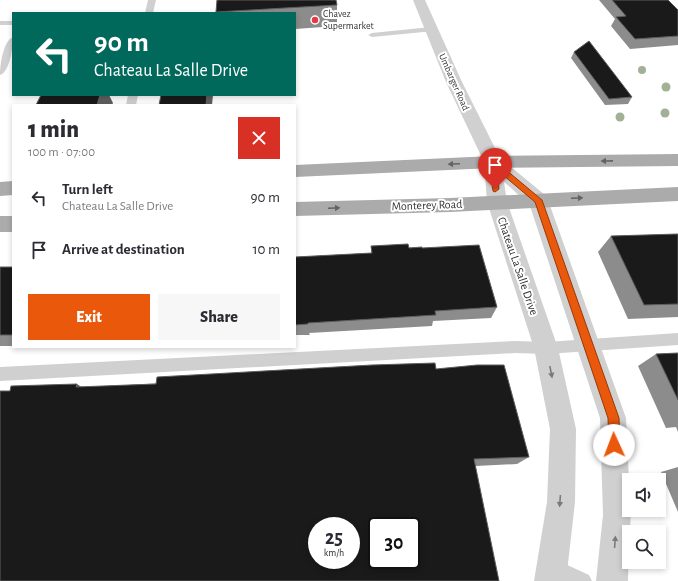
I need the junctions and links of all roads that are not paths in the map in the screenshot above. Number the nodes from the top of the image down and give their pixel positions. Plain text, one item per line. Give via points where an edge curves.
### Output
1 (152, 0) edge
2 (419, 0) edge
3 (149, 12) edge
4 (12, 22) edge
5 (0, 23) edge
6 (431, 29) junction
7 (372, 35) dead end
8 (12, 42) edge
9 (0, 72) edge
10 (678, 160) edge
11 (493, 162) junction
12 (296, 171) edge
13 (12, 188) edge
14 (0, 189) edge
15 (678, 194) edge
16 (538, 200) junction
17 (497, 202) junction
18 (296, 209) edge
19 (0, 224) edge
20 (12, 224) edge
21 (678, 339) edge
22 (589, 344) junction
23 (546, 348) junction
24 (0, 374) edge
25 (551, 574) edge
26 (583, 581) edge
27 (612, 581) edge

1 - 3 lane
2 - 6 street, Umbarger Road
4 - 5 lane
6 - 7 lane
6 - 11 street, Umbarger Road via 480,139
8 - 9 lane
10 -> 11 main road
11 -> 12 main road
11 - 16 street
11 - 17 street, Chateau La Salle Drive
13 - 14 main road
16 -> 15 main road, Monterey Road
16 - 17 main road, Monterey Road
16 - 22 street
18 -> 17 main road, Monterey Road
17 - 23 street, Chateau La Salle Drive
19 - 20 main road
21 - 22 lane
22 - 23 lane
27 -> 22 street via 617,515 613,418
23 - 24 lane via 515,347
23 -> 25 street, Chateau La Salle Drive via 563,429 561,502
25 - 26 lane

